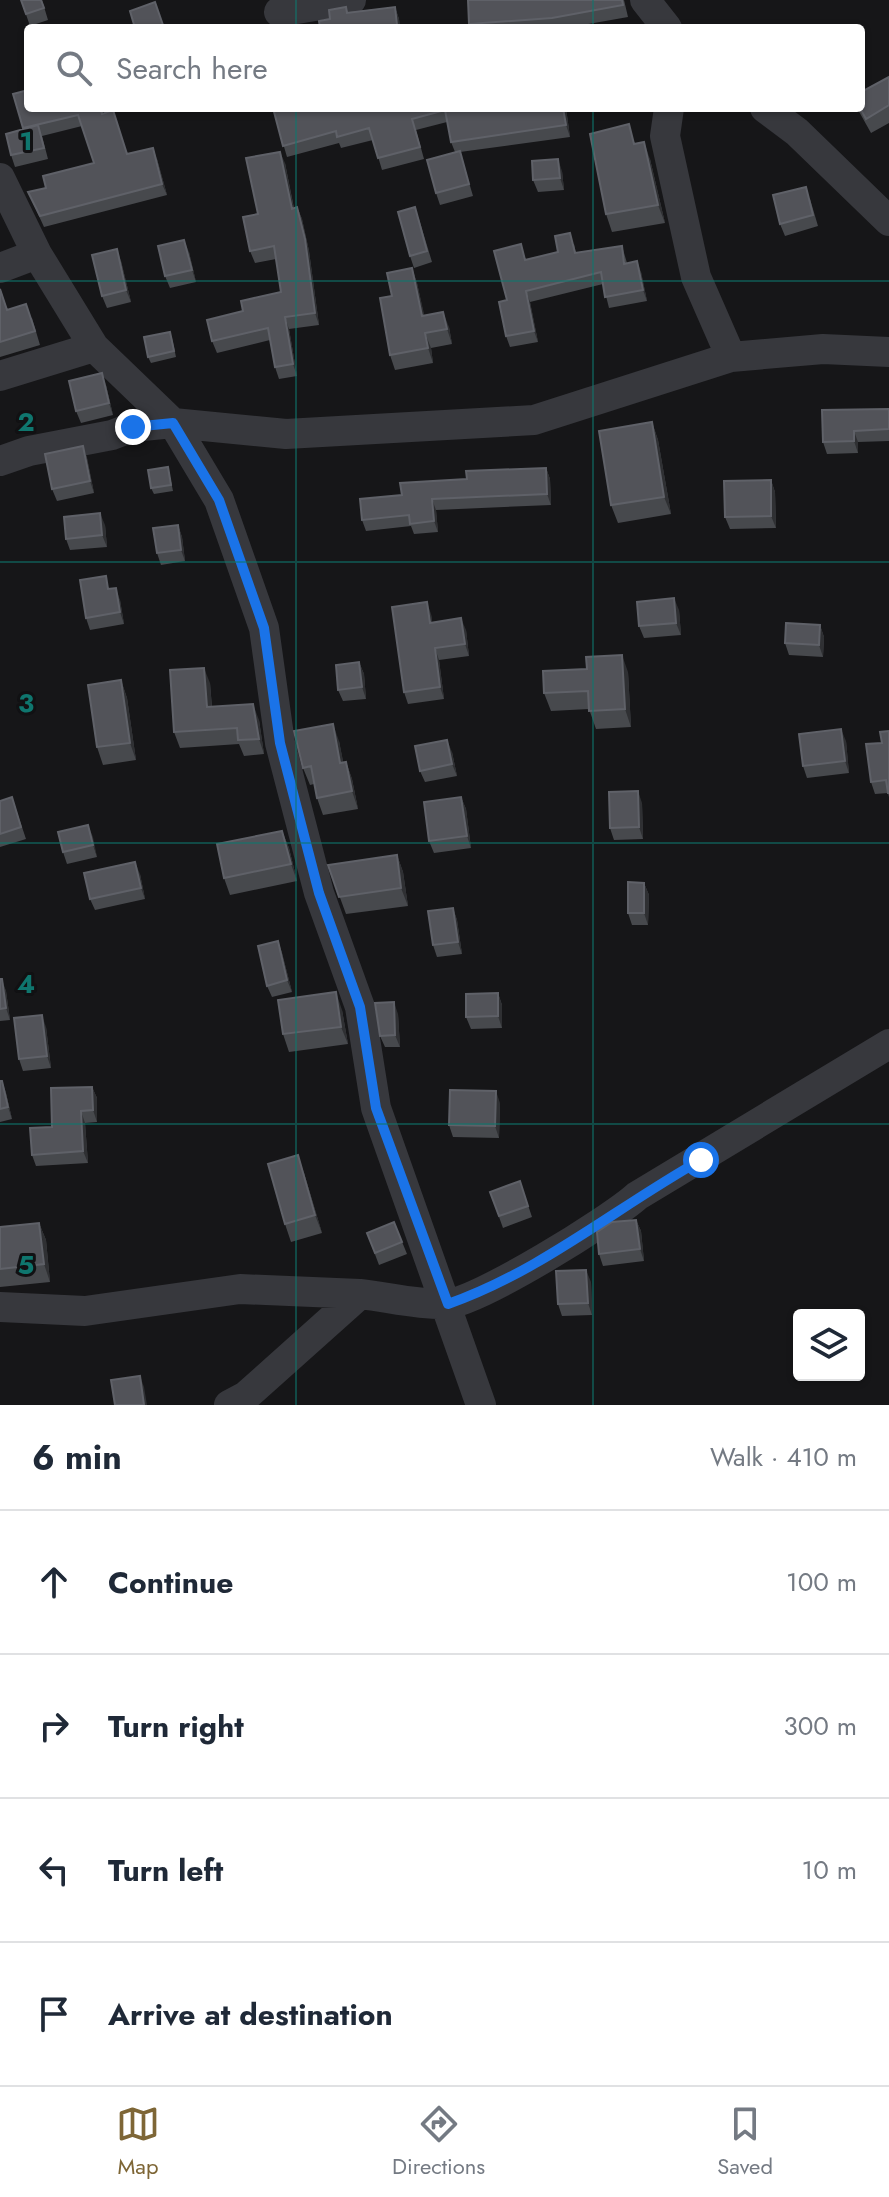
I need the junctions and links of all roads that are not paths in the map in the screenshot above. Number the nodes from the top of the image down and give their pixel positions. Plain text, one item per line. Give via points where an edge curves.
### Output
1 (351, 0) edge
2 (645, 0) edge
3 (279, 13) edge
4 (664, 24) edge
5 (668, 112) edge
6 (770, 112) edge
7 (0, 178) edge
8 (889, 221) edge
9 (37, 254) junction
10 (0, 268) edge
11 (94, 347) junction
12 (889, 352) edge
13 (731, 357) junction
14 (0, 376) edge
15 (173, 423) junction
16 (0, 461) edge
17 (889, 1044) edge
18 (360, 1294) junction
19 (448, 1304) junction
20 (0, 1307) edge
21 (229, 1405) edge
22 (481, 1405) edge

1 - 3 street
2 - 4 street
5 - 13 street via 665,136 696,277
6 - 8 street
7 - 9 street
9 - 10 street
9 - 11 street
11 - 14 street
11 - 15 street
12 - 13 street via 823,349
13 - 15 street via 534,420 286,434
15 - 16 street via 133,427
15 - 19 street via 219,500 264,628 280,743 319,893 360,1007 376,1108
17 - 19 street via 637,1196 617,1215 480,1293
18 - 19 street
18 - 20 street via 240,1289 85,1311
18 - 21 street via 246,1396
19 - 22 street

